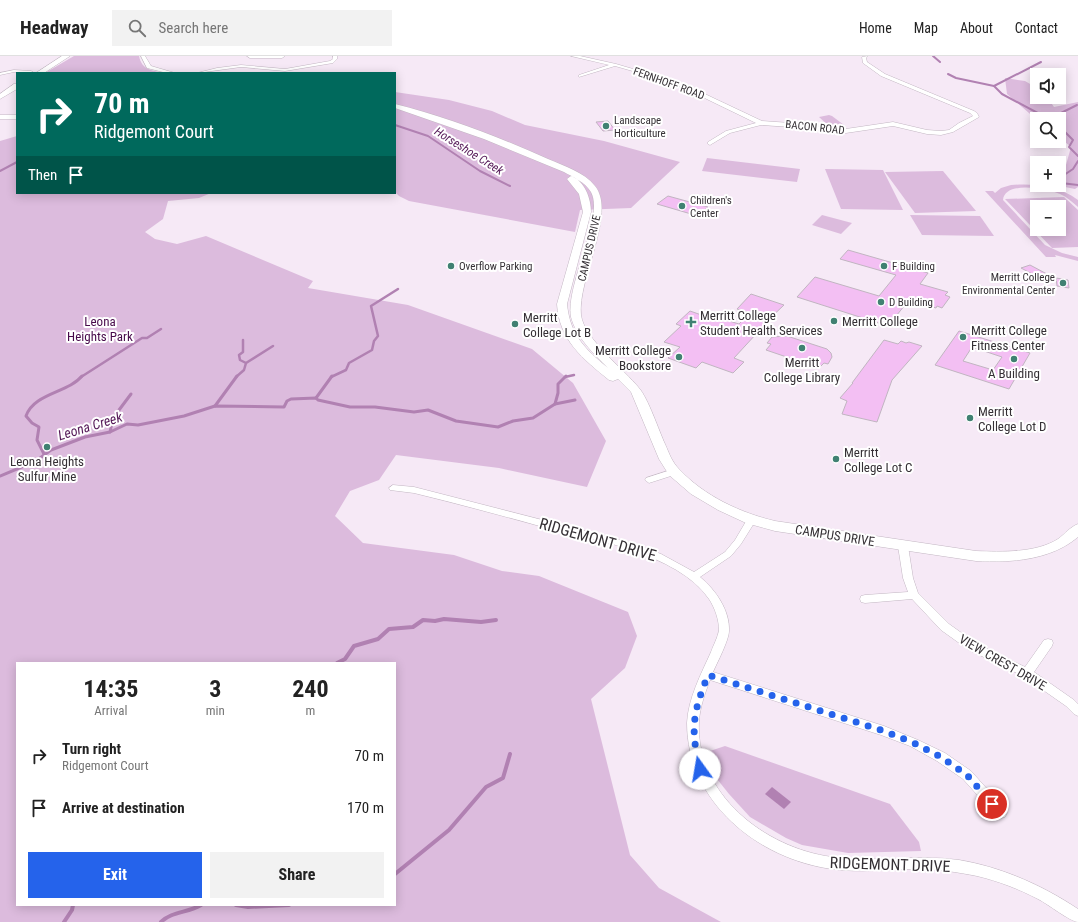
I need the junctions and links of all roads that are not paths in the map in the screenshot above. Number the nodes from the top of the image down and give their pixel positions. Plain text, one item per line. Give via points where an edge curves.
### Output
1 (58, 56) edge
2 (67, 56) edge
3 (143, 56) edge
4 (250, 56) edge
5 (282, 56) edge
6 (335, 56) edge
7 (573, 56) edge
8 (866, 56) edge
9 (614, 65) junction
10 (22, 72) edge
11 (32, 72) edge
12 (41, 72) edge
13 (169, 72) edge
14 (204, 72) edge
15 (0, 74) edge
16 (581, 76) dead end
17 (16, 82) edge
18 (16, 87) edge
19 (0, 91) edge
20 (0, 97) edge
21 (396, 106) edge
22 (396, 109) edge
23 (0, 118) edge
24 (16, 118) edge
25 (761, 123) junction
26 (710, 143) dead end
27 (641, 404) junction
28 (674, 472) junction
29 (649, 480) dead end
30 (393, 488) dead end
31 (751, 520) junction
32 (1078, 529) edge
33 (903, 546) junction
34 (694, 577) junction
35 (914, 595) junction
36 (865, 599) dead end
37 (1048, 643) dead end
38 (1027, 673) junction
39 (708, 675) junction
40 (1078, 711) edge
41 (1001, 813) dead end
42 (1078, 917) edge

1 - 11 street
2 - 12 street
3 - 13 street via 149,67
4 - 5 street
6 - 14 street via 331,62 303,68 285,70 241,66
7 - 9 street, FERNHOFF ROAD
8 - 25 street, BACON ROAD via 865,63 883,75 972,112 976,117 951,131 941,133 893,124 840,132
9 - 16 street
9 - 25 street, FERNHOFF ROAD via 686,88
10 - 15 street
17 - 19 street
18 - 20 street
21 - 27 street, CAMPUS DRIVE via 507,144 571,173 590,186 599,202 598,213 577,297 576,315 583,334 636,391
22 - 27 street, CAMPUS DRIVE via 492,142 564,175 580,186 586,196 587,212 563,300 562,316 568,333 584,353
23 - 24 street
25 - 26 street, BACON ROAD via 728,132
27 - 28 street, CAMPUS DRIVE via 658,445
28 - 29 street
28 - 31 street, CAMPUS DRIVE via 696,491
30 - 34 street, RIDGEMONT DRIVE via 414,490 625,544 659,556
31 - 33 street, CAMPUS DRIVE via 802,531
31 - 34 street via 728,554
32 - 33 street, CAMPUS DRIVE via 1063,542 1048,549 1015,556 982,556
33 - 35 street, VIEW CREST DRIVE via 908,578
34 - 39 street, RIDGEMONT DRIVE via 715,598 724,621 724,632
35 - 36 street
35 - 38 street, VIEW CREST DRIVE via 945,627 973,647
37 - 38 street
38 - 40 street, VIEW CREST DRIVE
39 - 41 street via 914,743 967,775
39 - 42 street, RIDGEMONT DRIVE via 693,721 695,749 700,769 726,809 752,832 786,851 819,861 846,865 918,862 973,869 1018,884 1046,897

